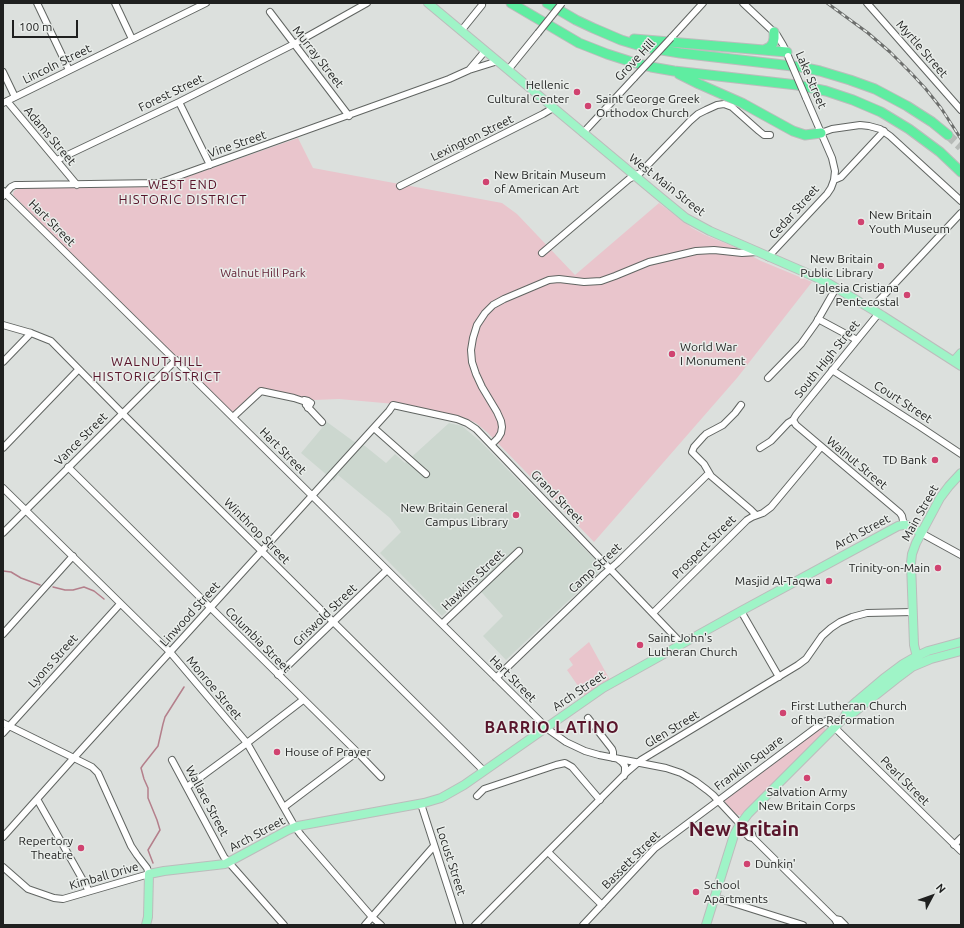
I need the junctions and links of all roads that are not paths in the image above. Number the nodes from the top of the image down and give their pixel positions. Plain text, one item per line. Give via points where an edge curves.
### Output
1 (37, 3) edge
2 (115, 3) edge
3 (206, 3) edge
4 (367, 3) edge
5 (428, 3) edge
6 (511, 3) edge
7 (547, 3) edge
8 (562, 3) edge
9 (703, 3) edge
10 (743, 3) edge
11 (867, 3) edge
12 (482, 5) dead end
13 (270, 12) dead end
14 (461, 31) junction
15 (774, 32) junction
16 (612, 36) junction
17 (132, 39) junction
18 (294, 44) junction
19 (764, 50) junction
20 (485, 51) junction
21 (787, 54) junction
22 (498, 62) junction
23 (69, 70) junction
24 (469, 70) junction
25 (508, 70) junction
26 (674, 71) junction
27 (3, 72) edge
28 (15, 97) junction
29 (5, 102) edge
30 (179, 102) junction
31 (553, 108) junction
32 (961, 110) edge
33 (349, 116) junction
34 (884, 131) junction
35 (821, 132) junction
36 (583, 133) junction
37 (770, 135) dead end
38 (948, 136) tunnel mouth
39 (57, 160) junction
40 (210, 165) junction
41 (961, 172) edge
42 (635, 176) junction
43 (834, 180) junction
44 (77, 185) junction
45 (400, 186) dead end
46 (4, 193) edge
47 (961, 201) edge
48 (961, 214) edge
49 (757, 252) junction
50 (542, 253) dead end
51 (768, 257) junction
52 (836, 288) junction
53 (871, 309) junction
54 (879, 313) junction
55 (818, 319) junction
56 (3, 324) edge
57 (31, 333) junction
58 (857, 340) junction
59 (961, 353) edge
60 (176, 360) junction
61 (954, 361) junction
62 (3, 362) edge
63 (961, 366) edge
64 (78, 370) junction
65 (832, 370) junction
66 (768, 378) dead end
67 (393, 405) joint
68 (741, 405) dead end
69 (122, 413) junction
70 (233, 417) junction
71 (793, 420) junction
72 (322, 422) dead end
73 (374, 428) junction
74 (492, 444) junction
75 (821, 447) junction
76 (3, 448) edge
77 (760, 448) dead end
78 (961, 454) edge
79 (68, 468) junction
80 (709, 473) junction
81 (961, 473) edge
82 (426, 474) dead end
83 (3, 488) edge
84 (312, 496) junction
85 (26, 510) junction
86 (756, 515) junction
87 (904, 525) junction
88 (3, 533) edge
89 (921, 533) junction
90 (262, 551) junction
91 (519, 551) dead end
92 (961, 555) edge
93 (73, 556) junction
94 (611, 568) junction
95 (387, 570) junction
96 (120, 604) junction
97 (210, 608) junction
98 (741, 611) junction
99 (913, 612) junction
100 (653, 613) junction
101 (333, 622) junction
102 (442, 624) junction
103 (3, 634) edge
104 (682, 644) junction
105 (961, 645) edge
106 (170, 652) junction
107 (918, 660) junction
108 (278, 675) junction
109 (779, 677) junction
110 (496, 678) junction
111 (304, 700) junction
112 (588, 718) dead end
113 (6, 724) edge
114 (834, 727) junction
115 (546, 728) junction
116 (3, 732) edge
117 (247, 743) junction
118 (357, 752) junction
119 (74, 758) junction
120 (616, 758) junction
121 (172, 760) dead end
122 (638, 762) junction
123 (484, 771) junction
124 (624, 776) junction
125 (381, 777) dead end
126 (187, 787) junction
127 (477, 796) dead end
128 (37, 799) junction
129 (600, 800) junction
130 (718, 801) junction
131 (421, 804) junction
132 (284, 807) junction
133 (740, 824) junction
134 (295, 827) junction
135 (3, 837) edge
136 (961, 838) edge
137 (954, 845) junction
138 (434, 846) junction
139 (961, 851) edge
140 (548, 852) junction
141 (228, 863) junction
142 (3, 867) edge
143 (149, 874) junction
144 (89, 891) junction
145 (714, 897) junction
146 (602, 905) junction
147 (372, 917) junction
148 (835, 919) junction
149 (148, 924) edge
150 (284, 925) edge
151 (365, 925) edge
152 (381, 925) edge
153 (460, 925) edge
154 (475, 925) edge
155 (583, 925) edge
156 (706, 925) edge
157 (803, 925) edge
158 (838, 925) edge
159 (845, 925) edge

1 - 23 street
2 - 17 street
3 - 17 street, Lincoln Street
4 - 18 street, Forest Street
5 - 14 main road, West Main Street
6 - 26 highway via 595,50 637,64
7 - 16 highway
8 - 25 street, bridge
9 - 36 street, Grove Hill, bridge
10 - 15 street, Lake Street
11 - 32 street, Myrtle Street
12 - 14 street
13 - 18 street, Murray Street
14 - 20 main road, West Main Street
15 - 19 highway via 773,43
15 - 21 street, Lake Street
16 - 19 highway
16 - 38 highway via 668,52 796,66 838,76 865,85 902,103
17 - 23 street, Lincoln Street
18 - 30 street, Forest Street
18 - 33 street, Murray Street
19 - 21 highway
20 - 22 main road, West Main Street
20 - 24 street, Vine Street
21 - 35 street, Lake Street, bridge
22 - 24 street, Vine Street
22 - 25 main road, West Main Street
23 - 28 street, Lincoln Street
24 - 33 street, Vine Street
25 - 31 main road, West Main Street
26 - 35 highway via 742,103 790,130 805,135
26 - 41 highway via 792,84 839,95 872,108 905,127 933,146
27 - 28 street, Adams Street
28 - 29 street, Lincoln Street
29 - 39 street, Adams Street
30 - 39 street, Forest Street
30 - 40 street
31 - 36 main road, West Main Street
31 - 45 street, Lexington Street
33 - 40 street, Vine Street
34 - 35 street via 862,125
34 - 43 street, Cedar Street via 841,177
34 - 47 street
35 - 43 street, Lake Street via 833,162
36 - 42 main road, West Main Street
37 - 42 street via 758,131 732,107 724,104 717,106 698,114 642,172
39 - 44 street, Adams Street
40 - 44 street, Vine Street via 159,183
42 - 49 main road, West Main Street via 695,224
42 - 50 street via 628,179
43 - 51 street, Cedar Street via 826,194
44 - 46 street, Vine Street via 15,186
46 - 60 street, Hart Street
48 - 53 street
49 - 51 main road, West Main Street
49 - 74 street via 694,252 645,263 601,281 548,280 493,305 481,317 474,332 471,350 473,367 502,424 502,430
51 - 52 main road, West Main Street
52 - 53 main road, West Main Street
52 - 55 street
53 - 54 main road, West Main Street
54 - 58 street, South High Street
54 - 61 main road, West Main Street
55 - 58 street
55 - 66 street via 800,346
56 - 57 street, Winthrop Street
57 - 62 street
57 - 64 street, Winthrop Street via 51,342
58 - 65 street, South High Street
59 - 61 main road
60 - 69 street, Vance Street
60 - 70 street, Hart Street
61 - 63 main road, West Main Street
64 - 69 street, Winthrop Street
64 - 76 street
65 - 71 street, South High Street
65 - 78 street, Court Street
67 - 73 street, Linwood Street
67 - 74 street, Grand Street via 470,424
68 - 80 street via 735,414 723,425 705,435 692,450
69 - 79 street, Vance Street
69 - 90 street, Winthrop Street
70 - 72 street via 260,392 303,401
70 - 84 street, Hart Street
71 - 75 street, Walnut Street
71 - 77 street, South High Street
73 - 82 street
73 - 84 street, Linwood Street
74 - 94 street, Grand Street
75 - 86 street, Prospect Street via 771,507
75 - 87 street, Walnut Street via 900,513
79 - 85 street, Vance Street
79 - 97 street, Columbia Street
80 - 86 street
80 - 94 street, Camp Street
81 - 89 main road, Main Street via 944,492
83 - 85 street, Monroe Street
84 - 90 street, Linwood Street
84 - 95 street, Hart Street
85 - 88 street, Vance Street
85 - 93 street, Monroe Street
86 - 100 street, Prospect Street via 747,520
87 - 89 main road, Arch Street via 911,526
87 - 98 main road, Arch Street via 894,528
89 - 92 street
89 - 99 main road, Main Street via 911,558
90 - 97 street, Linwood Street
90 - 101 street, Winthrop Street
91 - 102 street, Hawkins Street
93 - 96 street, Monroe Street
93 - 103 street
94 - 100 street, Grand Street
94 - 110 street, Camp Street
95 - 101 street, Griswold Street
95 - 102 street, Hart Street
96 - 106 street, Monroe Street
96 - 113 street, Lyons Street
97 - 106 street, Linwood Street
97 - 108 street, Columbia Street
98 - 104 main road, Arch Street
98 - 109 street
99 - 107 main road, Main Street via 914,648
99 - 109 street, Glen Street via 867,613 845,620 823,635 802,662
100 - 104 street, Grand Street
101 - 108 street, Griswold Street
101 - 123 street, Winthrop Street
102 - 110 street, Hart Street
104 - 115 main road, Arch Street via 602,689
105 - 107 main road via 950,653
105 - 107 main road via 932,650
106 - 117 street, Monroe Street
106 - 119 street, Linwood Street
107 - 114 main road via 906,662 855,707 848,709 844,718
108 - 111 street, Columbia Street
109 - 122 street, Glen Street
110 - 115 street, Hart Street
111 - 117 street
111 - 118 street, Columbia Street
112 - 120 street via 612,748
113 - 116 street, Lyons Street
113 - 119 street
114 - 130 street, Franklin Square via 829,722 821,724
114 - 133 main road
114 - 137 street, Pearl Street
115 - 120 street, Hart Street via 578,748
115 - 123 main road, Arch Street
117 - 126 street
117 - 132 street, Monroe Street
118 - 125 street, Columbia Street
118 - 132 street
119 - 128 street, Linwood Street
119 - 143 street via 98,772 131,846
120 - 122 street, Hart Street
120 - 124 street via 625,766
121 - 126 street, Wallace Street
122 - 124 street, Glen Street
122 - 130 street, Hart Street via 666,768 686,776 705,788
123 - 131 main road, Arch Street via 449,794
124 - 129 street, Glen Street
126 - 141 street, Wallace Street
127 - 129 street via 484,789 565,763 572,767
128 - 135 street, Linwood Street
128 - 144 street
129 - 140 street, Glen Street
130 - 133 street, Hart Street
130 - 146 street, Bassett Street via 655,848
131 - 134 main road, Arch Street
131 - 138 street, Locust Street
132 - 134 street, Monroe Street
133 - 145 main road
133 - 148 street, Hart Street via 747,835
134 - 141 main road, Arch Street
134 - 147 street, Monroe Street
136 - 137 street
137 - 139 street, Pearl Street
138 - 147 street
138 - 153 street, Locust Street
140 - 146 street
140 - 154 street, Glen Street
141 - 143 main road, Arch Street
141 - 150 street, Wallace Street
142 - 144 street, Kimball Drive via 28,889 54,898 63,899
143 - 144 street, Kimball Drive
143 - 149 main road
145 - 156 main road
145 - 157 street
146 - 155 street, Bassett Street
147 - 151 street
147 - 152 street, Monroe Street
148 - 158 street
148 - 159 street

